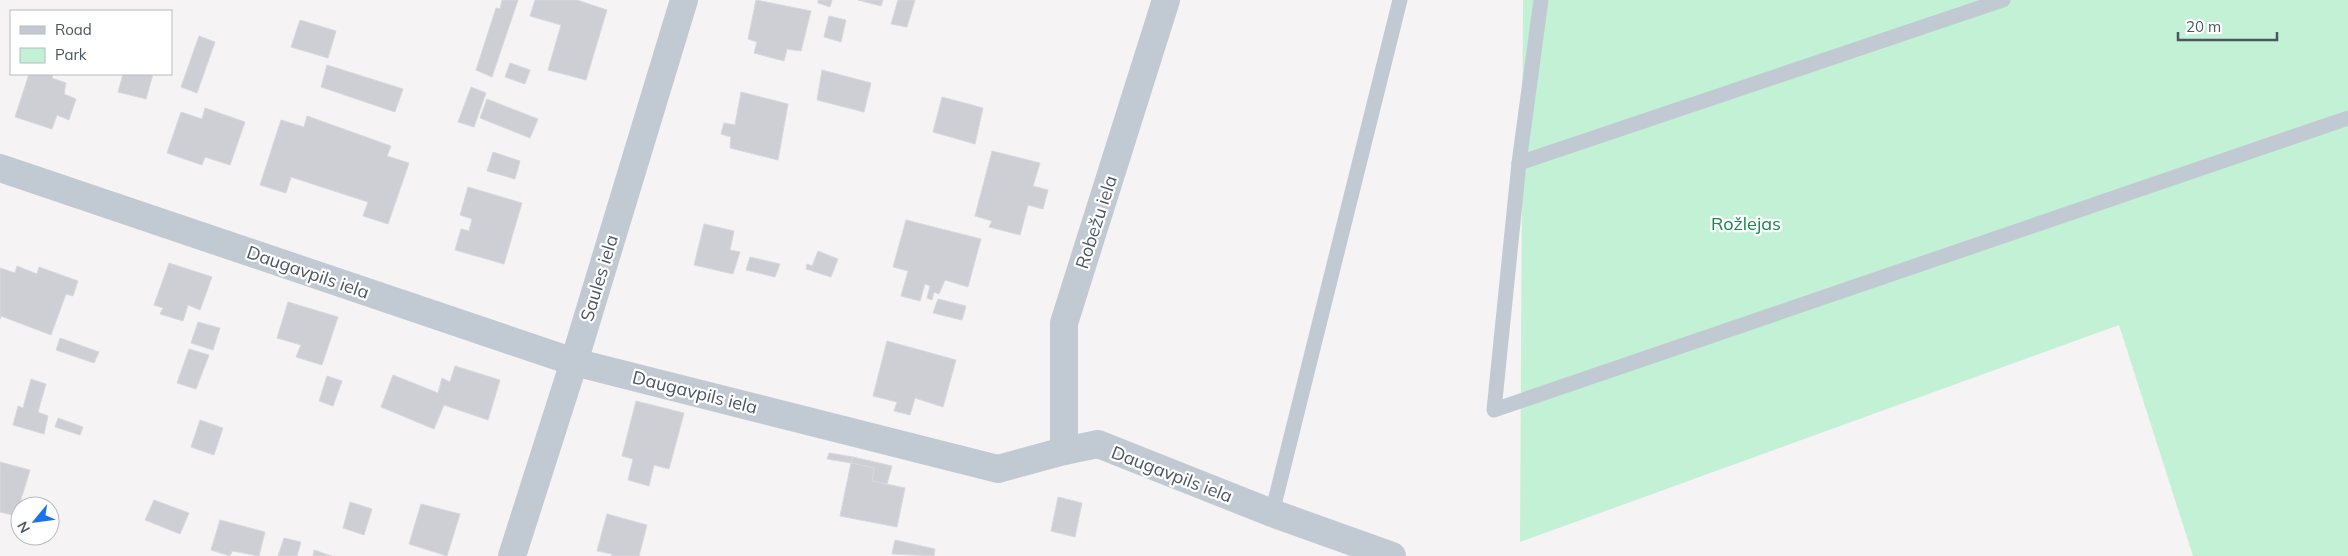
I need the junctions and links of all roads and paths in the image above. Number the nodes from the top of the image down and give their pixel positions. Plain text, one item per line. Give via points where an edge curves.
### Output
1 (684, 0) edge
2 (1166, 0) edge
3 (1400, 0) edge
4 (1541, 0) edge
5 (2003, 0) edge
6 (1966, 6) edge
7 (2348, 118) edge
8 (1519, 163) junction
9 (0, 168) edge
10 (574, 362) junction
11 (1064, 450) junction
12 (1272, 513) junction
13 (512, 556) edge
14 (1392, 556) edge

1 - 10 street, Saules iela
2 - 11 street, Robežu iela via 1064,323
3 - 12 lane
4 - 8 lane
5 - 6 lane
6 - 8 lane
7 - 8 lane via 1494,410
9 - 10 street, Daugavpils iela
10 - 11 street, Daugavpils iela via 998,469
10 - 13 street, Saules iela
11 - 12 street, Daugavpils iela via 1098,444
12 - 14 street, Daugavpils iela

